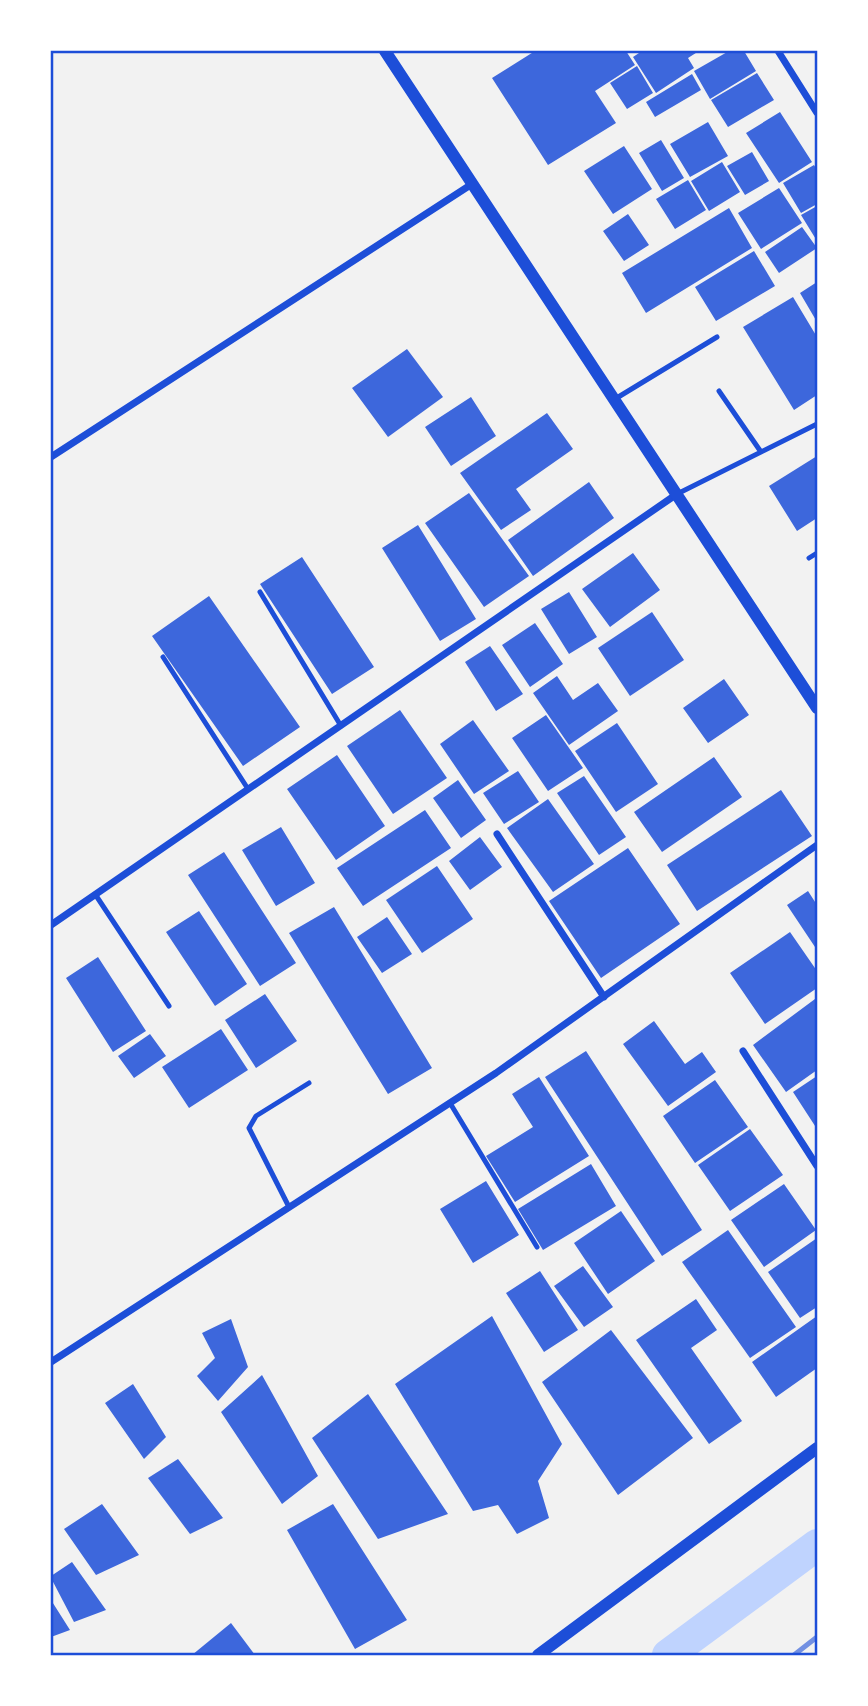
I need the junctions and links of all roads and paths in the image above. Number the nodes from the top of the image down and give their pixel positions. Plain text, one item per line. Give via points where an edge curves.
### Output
1 (385, 51) edge
2 (778, 51) edge
3 (817, 113) edge
4 (472, 184) junction
5 (717, 337) dead end
6 (719, 391) dead end
7 (614, 399) junction
8 (817, 424) edge
9 (761, 453) junction
10 (51, 457) edge
11 (677, 494) junction
12 (817, 554) edge
13 (809, 558) dead end
14 (260, 592) dead end
15 (163, 657) dead end
16 (817, 708) edge
17 (341, 726) junction
18 (248, 789) junction
19 (497, 834) dead end
20 (817, 845) edge
21 (95, 894) junction
22 (51, 925) edge
23 (604, 997) junction
24 (169, 1006) dead end
25 (743, 1051) dead end
26 (309, 1083) dead end
27 (450, 1103) junction
28 (817, 1166) edge
29 (289, 1207) junction
30 (537, 1247) dead end
31 (51, 1362) edge
32 (817, 1448) edge
33 (538, 1655) edge

1 - 4 street
2 - 3 street
4 - 7 street
4 - 10 street
5 - 7 lane
6 - 9 lane
7 - 11 street
8 - 9 lane
9 - 11 lane
11 - 16 street
11 - 17 street
12 - 13 lane
14 - 17 lane
15 - 18 lane
17 - 18 street
18 - 21 street
19 - 23 street
20 - 23 street
21 - 22 street
21 - 24 lane
23 - 27 street
25 - 28 street
26 - 29 lane via 256,1116 249,1128
27 - 29 street
27 - 30 lane
29 - 31 street
32 - 33 street

